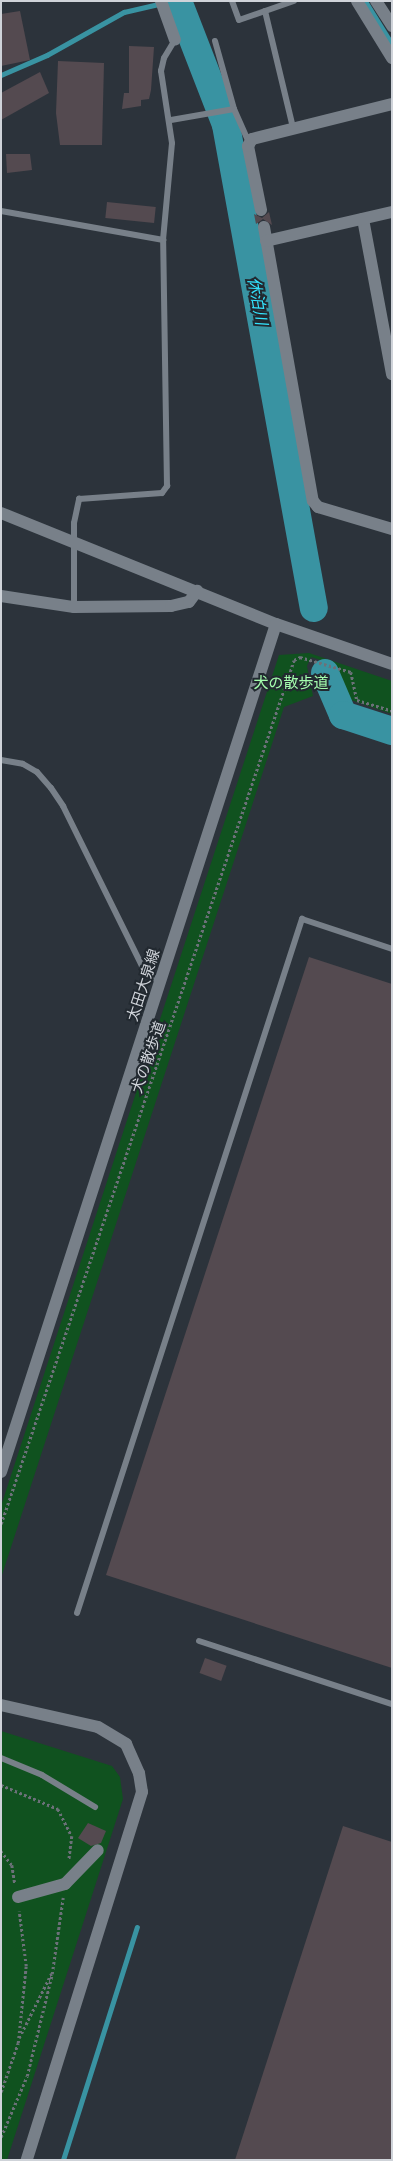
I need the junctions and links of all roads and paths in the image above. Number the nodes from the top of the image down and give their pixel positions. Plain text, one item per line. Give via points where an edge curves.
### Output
1 (161, 1) edge
2 (232, 1) edge
3 (294, 1) edge
4 (357, 1) edge
5 (376, 1) edge
6 (265, 11) junction
7 (392, 26) edge
8 (175, 40) joint
9 (215, 41) dead end
10 (392, 58) edge
11 (392, 104) edge
12 (232, 110) junction
13 (171, 120) junction
14 (293, 128) junction
15 (249, 142) junction
16 (261, 210) dead end
17 (1, 211) edge
18 (392, 212) edge
19 (363, 219) junction
20 (264, 227) dead end
21 (162, 240) junction
22 (266, 241) junction
23 (392, 374) edge
24 (1, 513) edge
25 (392, 529) edge
26 (74, 540) junction
27 (197, 591) junction
28 (1, 596) edge
29 (74, 607) junction
30 (276, 624) junction
31 (392, 664) edge
32 (392, 711) edge
33 (1, 760) edge
34 (392, 949) edge
35 (160, 984) junction
36 (1, 1472) edge
37 (1, 1524) edge
38 (77, 1613) dead end
39 (199, 1641) dead end
40 (392, 1704) edge
41 (1, 1705) edge
42 (1, 1758) edge
43 (1, 1785) edge
44 (95, 1807) dead end
45 (98, 1850) dead end
46 (1, 1851) edge
47 (65, 1884) junction
48 (18, 1898) junction
49 (53, 1970) junction
50 (18, 2043) junction
51 (1, 2092) edge
52 (1, 2137) edge
53 (27, 2160) edge

1 - 8 street
2 - 6 lane via 238,20
3 - 6 lane
4 - 10 street
5 - 7 street
6 - 14 lane
8 - 13 lane via 164,58 161,71
9 - 12 lane
11 - 14 street
12 - 13 lane via 211,116
12 - 15 lane
13 - 21 lane via 172,143
14 - 15 street via 259,136
15 - 16 street
17 - 21 lane
18 - 19 street
19 - 22 street
19 - 23 street
20 - 22 street
21 - 26 lane via 166,490 79,499
22 - 25 street via 313,501 318,507
24 - 26 street
26 - 27 street
26 - 29 lane
27 - 29 street via 190,602 181,605
27 - 30 street
28 - 29 street
30 - 31 street
30 - 35 street, 太田大泉線
32 - 37 path, 犬の散歩道 via 357,700 351,672 300,657 294,660
33 - 35 lane via 23,764 37,772 51,788 138,958
34 - 38 lane via 302,919
35 - 36 street, 太田大泉線
39 - 40 lane
41 - 53 street via 98,1727 126,1744 139,1773 142,1792
42 - 44 lane via 42,1776
43 - 47 path via 58,1809 72,1836
45 - 47 street
46 - 48 path via 12,1865
47 - 48 street
47 - 49 path
48 - 50 path via 26,1966
49 - 50 path
49 - 52 path via 27,2076
50 - 51 path

